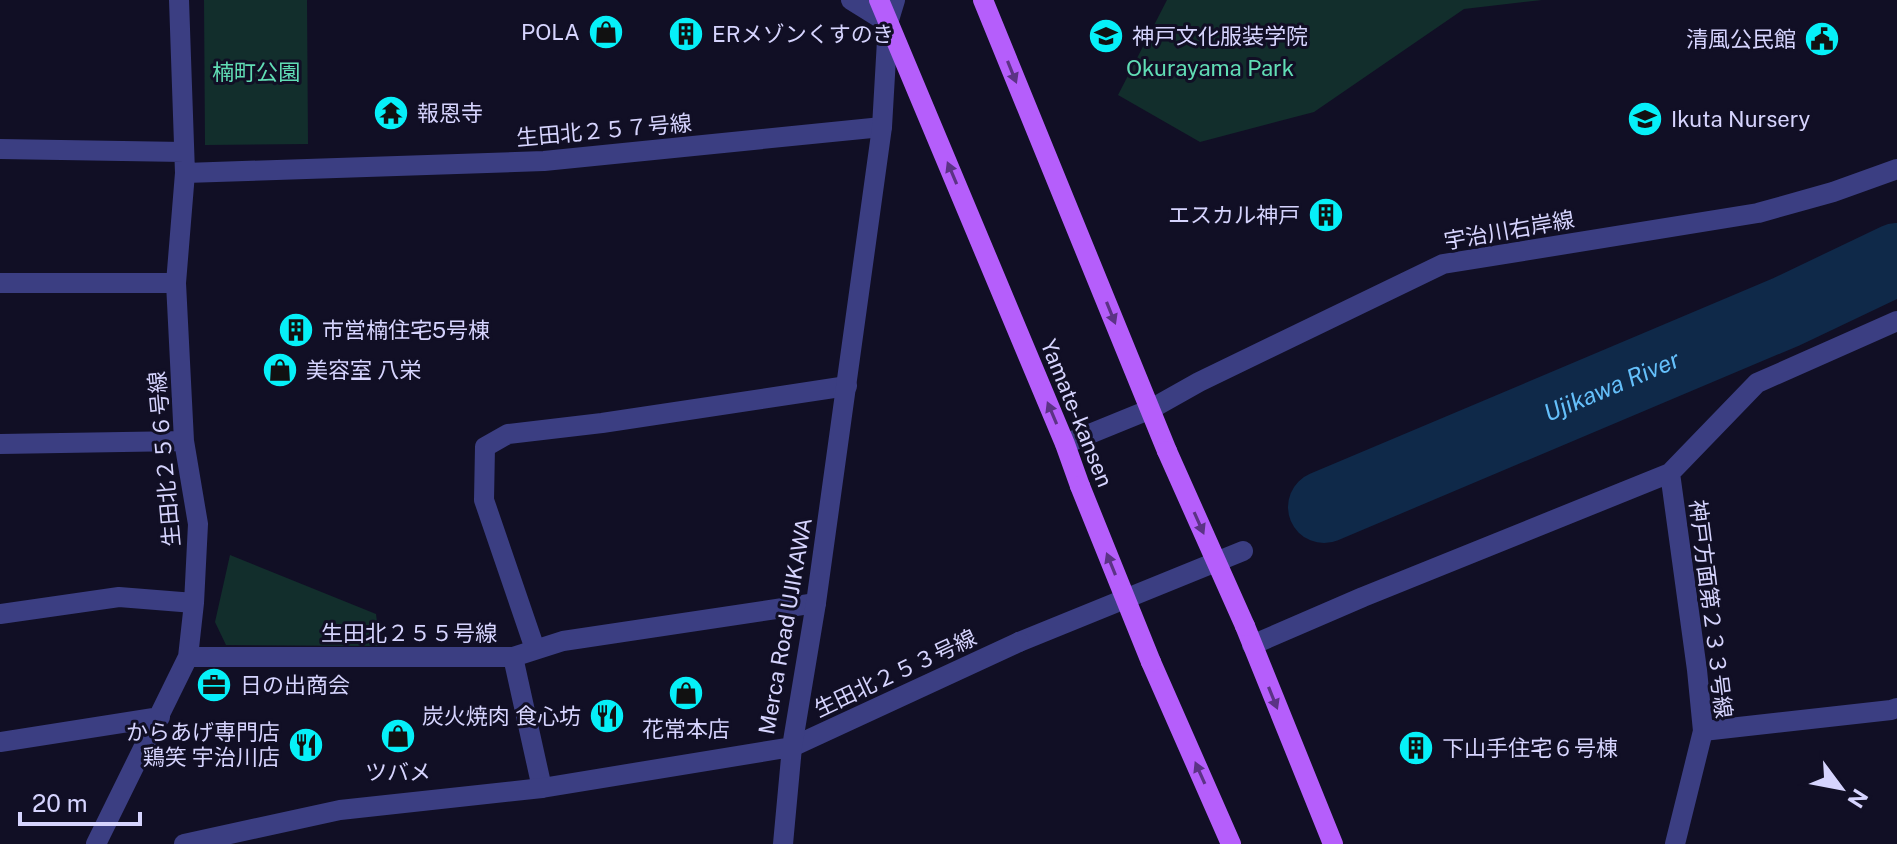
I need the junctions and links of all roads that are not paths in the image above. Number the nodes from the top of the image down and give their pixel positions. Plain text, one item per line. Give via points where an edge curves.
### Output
1 (179, 0) edge
2 (851, 0) edge
3 (879, 0) edge
4 (895, 0) edge
5 (983, 0) edge
6 (888, 23) junction
7 (882, 127) junction
8 (0, 149) edge
9 (185, 162) junction
10 (1897, 169) edge
11 (0, 283) edge
12 (176, 283) junction
13 (1897, 321) edge
14 (847, 386) junction
15 (1151, 409) junction
16 (184, 441) junction
17 (0, 444) edge
18 (1065, 444) junction
19 (1670, 473) junction
20 (1243, 551) dead end
21 (194, 603) junction
22 (816, 603) junction
23 (0, 614) edge
24 (1248, 635) junction
25 (535, 649) junction
26 (188, 657) junction
27 (513, 657) junction
28 (1897, 708) edge
29 (160, 717) junction
30 (1703, 731) junction
31 (0, 742) edge
32 (792, 747) junction
33 (542, 788) junction
34 (96, 844) edge
35 (184, 844) edge
36 (783, 844) edge
37 (1231, 844) edge
38 (1333, 844) edge
39 (1675, 844) edge

1 - 9 street, 生田北２５６号線
2 - 6 street
3 - 6 main road, Yamate-kansen
4 - 6 street, Merca Road UJIKAWA
5 -> 15 main road
6 - 7 street, Merca Road UJIKAWA
18 -> 6 main road, Yamate-kansen
7 - 9 street, 生田北２５７号線 via 544,161
7 - 14 street, Merca Road UJIKAWA
8 - 9 street, 生田北２５７号線
9 - 12 street, 生田北２５６号線
10 - 15 street, 宇治川右岸線 via 1758,213 1443,264
11 - 12 street
12 - 16 street, 生田北２５６号線
13 - 19 street via 1757,383
14 - 22 street, Merca Road UJIKAWA
14 - 25 street via 508,434 485,447 484,500
15 - 18 street, 宇治川右岸線
15 -> 24 main road, bridge
16 - 17 street
16 - 21 street, 生田北２５６号線 via 198,524
37 -> 18 main road, Yamate-kansen, bridge via 1151,662
19 - 24 street via 1363,597
19 - 30 street, 神戸方面第２３３号線
20 - 32 street, 生田北２５３号線 via 1019,642
21 - 23 street via 119,597
21 - 26 street, 生田北２５６号線
22 - 25 street, 生田北２５５号線
22 - 32 street, Merca Road UJIKAWA
24 -> 38 main road
25 - 27 street, 生田北２５５号線
26 - 27 street, 生田北２５５号線
26 - 29 street, 生田北２５６号線
27 - 33 street
28 - 30 street
29 - 31 street
29 - 34 street, 生田北２５６号線
30 - 39 street, 神戸方面第２３３号線
32 - 33 street, Merca Road UJIKAWA
32 - 36 street
33 - 35 street, Merca Road UJIKAWA via 340,810

